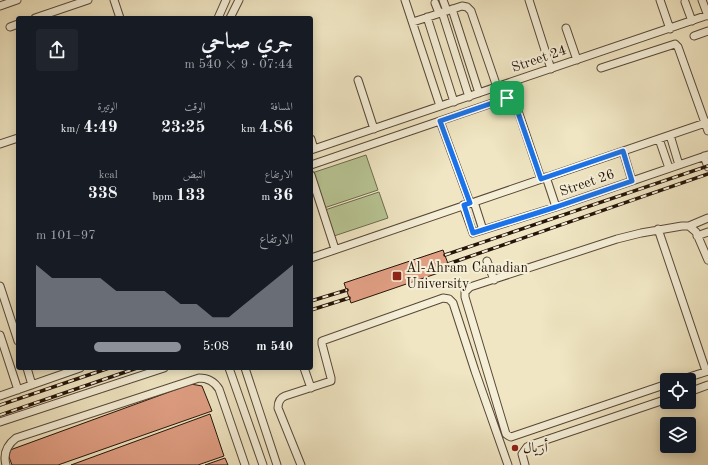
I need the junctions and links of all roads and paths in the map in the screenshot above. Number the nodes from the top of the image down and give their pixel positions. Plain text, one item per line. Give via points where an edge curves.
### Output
1 (18, 0) edge
2 (88, 0) edge
3 (114, 0) edge
4 (226, 0) edge
5 (239, 0) edge
6 (406, 0) edge
7 (443, 0) edge
8 (529, 0) edge
9 (660, 0) edge
10 (702, 0) edge
11 (435, 2) dead end
12 (686, 2) edge
13 (0, 6) edge
14 (445, 11) junction
15 (41, 16) edge
16 (119, 16) edge
17 (219, 16) edge
18 (231, 16) edge
19 (708, 16) edge
20 (427, 17) junction
21 (692, 21) junction
22 (413, 22) junction
23 (16, 25) edge
24 (10, 27) dead end
25 (566, 28) dead end
26 (670, 29) junction
27 (708, 31) edge
28 (694, 36) dead end
29 (577, 60) junction
30 (601, 68) dead end
31 (551, 69) junction
32 (358, 80) dead end
33 (497, 87) junction
34 (479, 93) junction
35 (469, 97) junction
36 (454, 102) junction
37 (440, 106) junction
38 (440, 121) junction
39 (707, 122) edge
40 (374, 129) junction
41 (708, 131) edge
42 (670, 135) junction
43 (16, 139) edge
44 (658, 139) junction
45 (0, 144) edge
46 (313, 150) edge
47 (623, 151) junction
48 (706, 155) edge
49 (313, 164) edge
50 (679, 165) junction
51 (708, 167) edge
52 (669, 168) junction
53 (544, 178) junction
54 (313, 181) edge
55 (632, 181) junction
56 (469, 204) junction
57 (556, 207) junction
58 (708, 218) edge
59 (689, 226) junction
60 (483, 230) junction
61 (658, 230) junction
62 (708, 232) edge
63 (697, 236) junction
64 (336, 249) junction
65 (313, 257) edge
66 (708, 260) edge
67 (487, 261) dead end
68 (494, 280) junction
69 (0, 286) edge
70 (0, 335) edge
71 (16, 335) edge
72 (2, 347) edge
73 (28, 370) edge
74 (74, 370) edge
75 (158, 370) edge
76 (230, 370) edge
77 (246, 370) edge
78 (305, 370) edge
79 (707, 371) edge
80 (696, 375) edge
81 (32, 385) junction
82 (708, 385) edge
83 (660, 386) edge
84 (311, 388) junction
85 (696, 389) edge
86 (18, 390) junction
87 (0, 396) edge
88 (660, 401) edge
89 (0, 422) edge
90 (6, 465) edge
91 (245, 465) edge
92 (263, 465) edge
93 (277, 465) edge
94 (301, 465) edge
95 (508, 465) edge
96 (524, 465) edge

1 - 13 street
2 - 15 street
3 - 16 street
4 - 17 street
5 - 18 street
6 - 22 street
7 - 14 street
8 - 31 street
9 - 26 street
10 - 19 street
11 - 14 street
12 - 21 street
14 - 20 street
14 - 33 street via 465,6 471,11
14 - 34 street
14 - 35 street
19 - 21 street, Street 24
20 - 22 street
20 - 36 street
21 - 26 street, Street 24
22 - 37 street
23 - 24 street
25 - 29 street
26 - 29 street, Street 24
27 - 28 street
29 - 31 street, Street 24
30 - 39 street via 675,44
31 - 33 street, Street 24
32 - 40 street
33 - 34 street, Street 24
34 - 35 street, Street 24
35 - 36 street, Street 24
36 - 37 street, Street 24
37 - 40 street, Street 24
38 - 49 street
38 - 53 street via 507,98 511,99 516,105
38 - 56 street
39 - 41 street
39 - 42 street
40 - 46 street, Street 24
42 - 44 street
42 - 50 street
43 - 45 street
44 - 47 street
44 - 52 street
47 - 53 street
47 - 55 street
48 - 50 street, Street 26
48 - 51 street
50 - 52 street, Street 26
52 - 55 street, Street 26
53 - 56 street
53 - 57 street
54 - 64 street
55 - 57 street, Street 26
56 - 60 street
56 - 60 street, Street 26 via 473,233
56 - 64 street
57 - 60 street, Street 26
58 - 59 street
59 - 61 street
59 - 63 street
61 - 68 street via 617,239
61 - 79 street
62 - 63 street
63 - 66 street
64 - 65 street
67 - 68 street
68 - 83 street via 468,288 465,295 508,436 512,437
69 - 71 street
70 - 72 street
72 - 86 street
73 - 81 street
74 - 81 street
75 - 89 street
76 - 92 street
77 - 93 street
78 - 84 street
79 - 80 street
81 - 86 street
82 - 85 street
84 - 94 street via 282,397 278,404
84 - 95 street via 332,379 323,340 440,299 449,299
86 - 87 street
88 - 96 street via 530,445 522,454
90 - 91 street via 6,449 16,438 199,378 208,379 220,389

